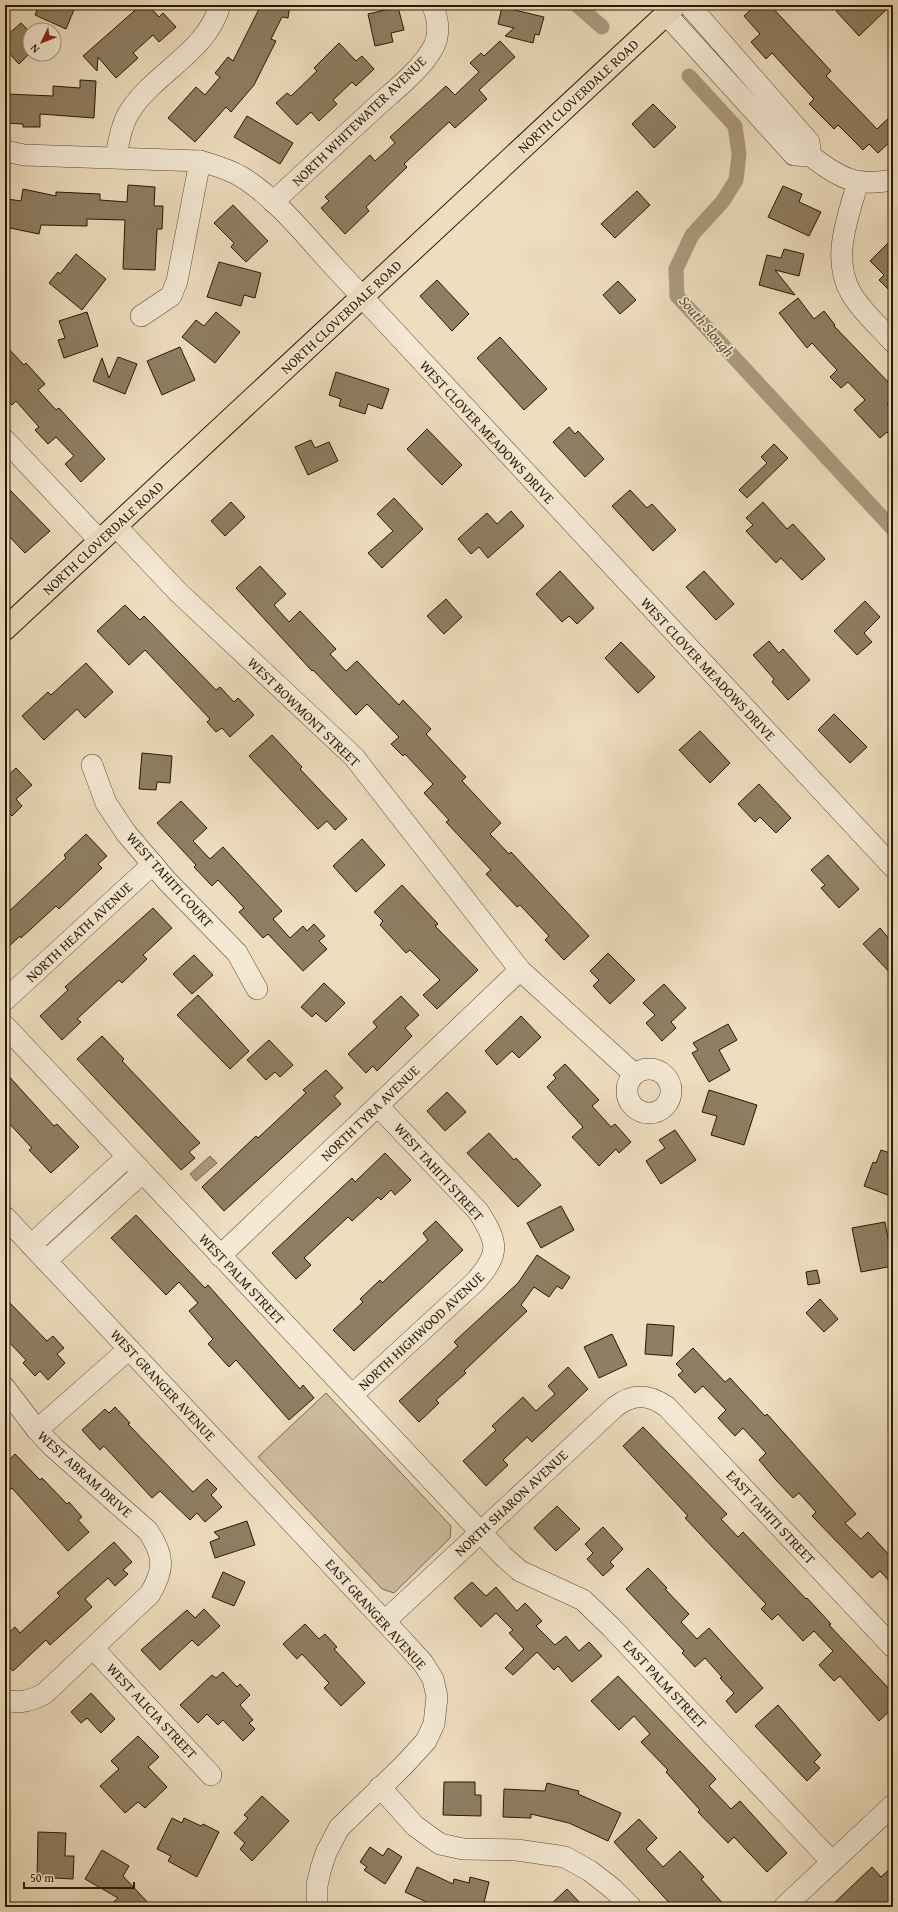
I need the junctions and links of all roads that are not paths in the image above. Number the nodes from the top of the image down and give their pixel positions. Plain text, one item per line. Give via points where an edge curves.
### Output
1 (220, 5) edge
2 (432, 5) edge
3 (689, 5) edge
4 (671, 10) edge
5 (5, 151) edge
6 (811, 156) junction
7 (116, 157) junction
8 (200, 161) junction
9 (893, 180) edge
10 (858, 182) junction
11 (273, 202) junction
12 (362, 297) junction
13 (142, 316) dead end
14 (893, 342) edge
15 (5, 440) edge
16 (116, 526) junction
17 (100, 542) junction
18 (5, 629) edge
19 (92, 765) dead end
20 (153, 864) junction
21 (893, 867) edge
22 (520, 970) junction
23 (257, 989) dead end
24 (5, 1000) edge
25 (5, 1026) edge
26 (634, 1074) dead end
27 (378, 1106) junction
28 (127, 1156) junction
29 (142, 1173) junction
30 (5, 1217) edge
31 (495, 1242) joint
32 (31, 1245) junction
33 (220, 1256) junction
34 (46, 1261) junction
35 (128, 1349) junction
36 (5, 1388) edge
37 (352, 1395) junction
38 (643, 1395) joint
39 (37, 1430) junction
40 (480, 1532) junction
41 (321, 1553) joint
42 (385, 1621) junction
43 (893, 1647) edge
44 (93, 1648) junction
45 (10, 1701) edge
46 (212, 1775) dead end
47 (380, 1787) junction
48 (893, 1805) edge
49 (832, 1862) junction
50 (317, 1907) edge
51 (631, 1907) edge
52 (784, 1907) edge

1 - 7 street via 216,18 203,39 142,95 129,111 120,130
2 - 11 street, NORTH WHITEWATER AVENUE via 436,14 437,34 427,57
3 - 6 street via 809,142
4 - 6 street via 794,155
4 - 12 main road, NORTH CLOVERDALE ROAD
5 - 7 street, WEST CLOVER MEADOWS DRIVE via 24,155
6 - 10 street via 832,173
7 - 8 street, WEST CLOVER MEADOWS DRIVE
8 - 11 street, WEST CLOVER MEADOWS DRIVE via 239,175 254,184
8 - 13 street via 177,281 171,296
9 - 10 street via 877,183
10 - 14 street via 844,234 841,254 843,274 850,292
11 - 12 street, WEST CLOVER MEADOWS DRIVE
12 - 16 main road, NORTH CLOVERDALE ROAD
12 - 21 street, WEST CLOVER MEADOWS DRIVE
15 - 17 street
16 - 17 main road, NORTH CLOVERDALE ROAD
16 - 22 street, WEST BOWMONT STREET via 177,591 354,757
17 - 18 main road, NORTH CLOVERDALE ROAD
19 - 20 street, WEST TAHITI COURT via 106,803
20 - 23 street, WEST TAHITI COURT via 237,952
20 - 24 street, NORTH HEATH AVENUE
22 - 26 street, WEST BOWMONT STREET
22 - 27 street, NORTH TYRA AVENUE
25 - 28 street, WEST PALM STREET
27 - 31 street, WEST TAHITI STREET via 478,1211
27 - 33 street, NORTH TYRA AVENUE
28 - 29 street, WEST PALM STREET
28 - 32 street
29 - 33 street, WEST PALM STREET
29 - 34 street
30 - 32 street, WEST GRANGER AVENUE
31 - 37 street, NORTH HIGHWOOD AVENUE via 490,1263 475,1282
32 - 34 street, WEST GRANGER AVENUE
33 - 37 street, WEST PALM STREET
34 - 35 street, WEST GRANGER AVENUE
35 - 39 street
35 - 41 street, WEST GRANGER AVENUE
36 - 39 street, WEST ABRAM DRIVE
37 - 40 street, WEST PALM STREET
38 - 40 street, NORTH SHARON AVENUE via 622,1401
38 - 43 street, EAST TAHITI STREET via 657,1400 674,1414
39 - 44 street, WEST ABRAM DRIVE via 148,1531 158,1546 161,1561 158,1579 150,1594
40 - 42 street, NORTH SHARON AVENUE
40 - 49 street, EAST PALM STREET via 520,1571 583,1600
41 - 42 street, EAST GRANGER AVENUE
42 - 47 street, EAST GRANGER AVENUE via 423,1663 433,1679 437,1697 434,1724 426,1741
44 - 45 street via 44,1694 31,1701
44 - 46 street, WEST ALICIA STREET
47 - 50 street via 339,1828 334,1837 321,1868 317,1885
47 - 51 street via 415,1826 440,1844 463,1849 517,1850 565,1857 602,1880
48 - 49 street
49 - 52 street

